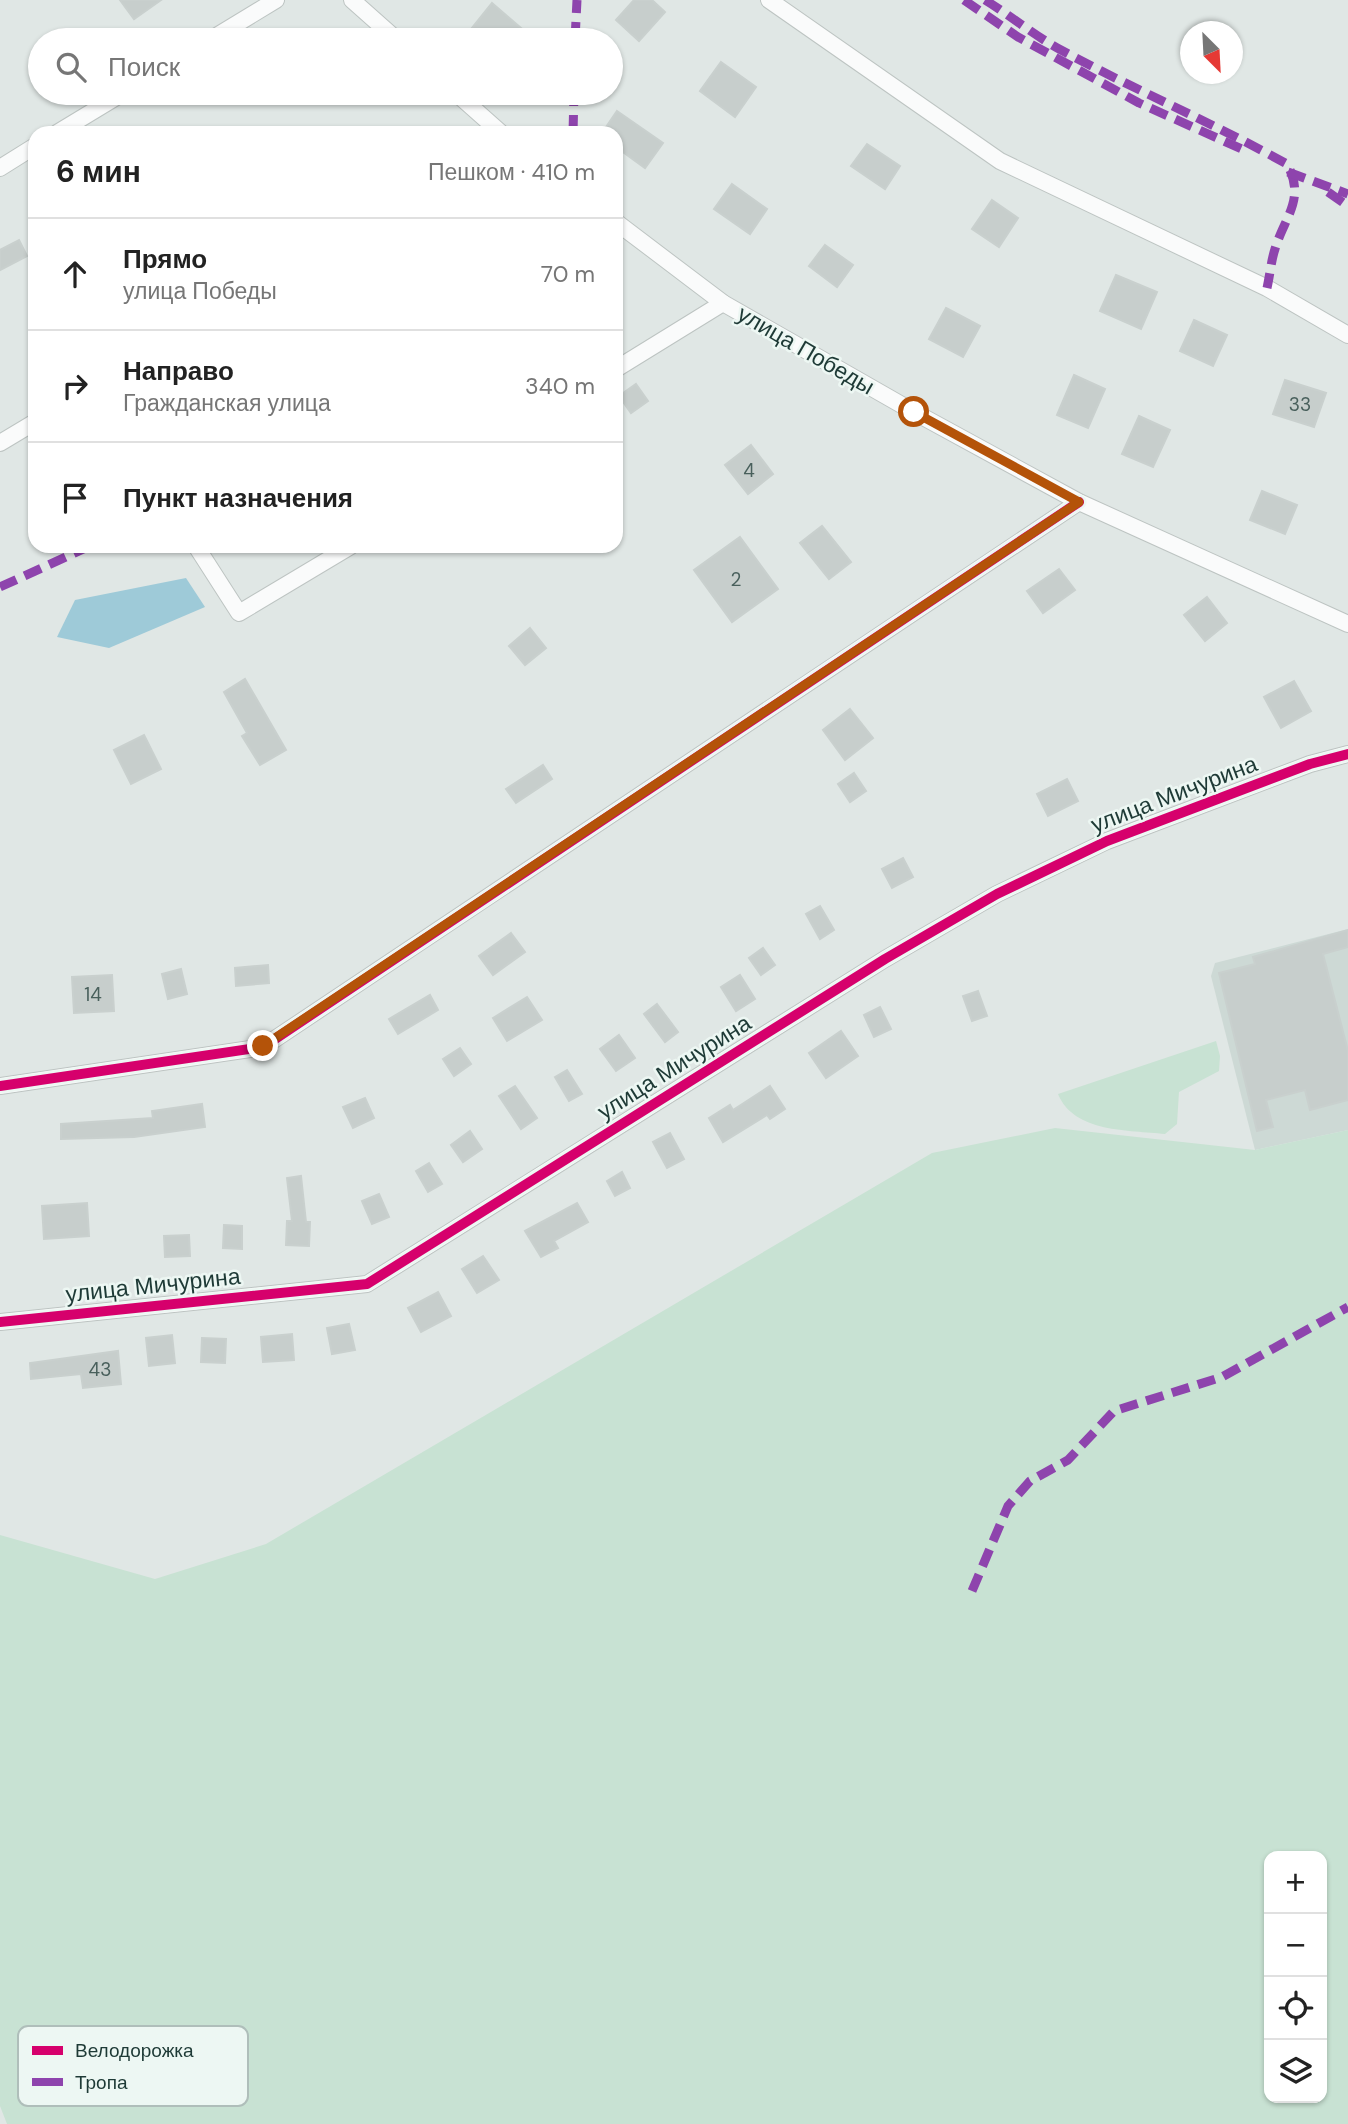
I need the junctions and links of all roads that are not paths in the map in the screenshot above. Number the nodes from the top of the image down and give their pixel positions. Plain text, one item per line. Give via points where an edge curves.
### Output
1 (276, 0) edge
2 (352, 0) edge
3 (769, 0) edge
4 (230, 28) edge
5 (384, 28) edge
6 (103, 105) edge
7 (470, 105) edge
8 (69, 126) edge
9 (493, 126) edge
10 (28, 150) edge
11 (0, 167) edge
12 (623, 227) edge
13 (723, 303) junction
14 (1348, 335) edge
15 (623, 365) edge
16 (28, 426) edge
17 (0, 443) edge
18 (1079, 502) junction
19 (200, 553) edge
20 (339, 553) edge
21 (1348, 624) edge
22 (1348, 754) edge
23 (0, 1086) edge
24 (0, 1322) edge

1 - 4 street
2 - 5 street
3 - 14 street via 1000,161 1267,288
6 - 8 street
7 - 9 street
10 - 11 street
12 - 13 street, улица Победы
13 - 15 street
13 - 18 street, улица Победы
16 - 17 street
18 - 21 street, улица Победы
18 - 23 street via 263,1046
19 - 20 street via 239,613
22 - 24 street, улица Мичурина via 1107,841 997,894 885,959 368,1284

